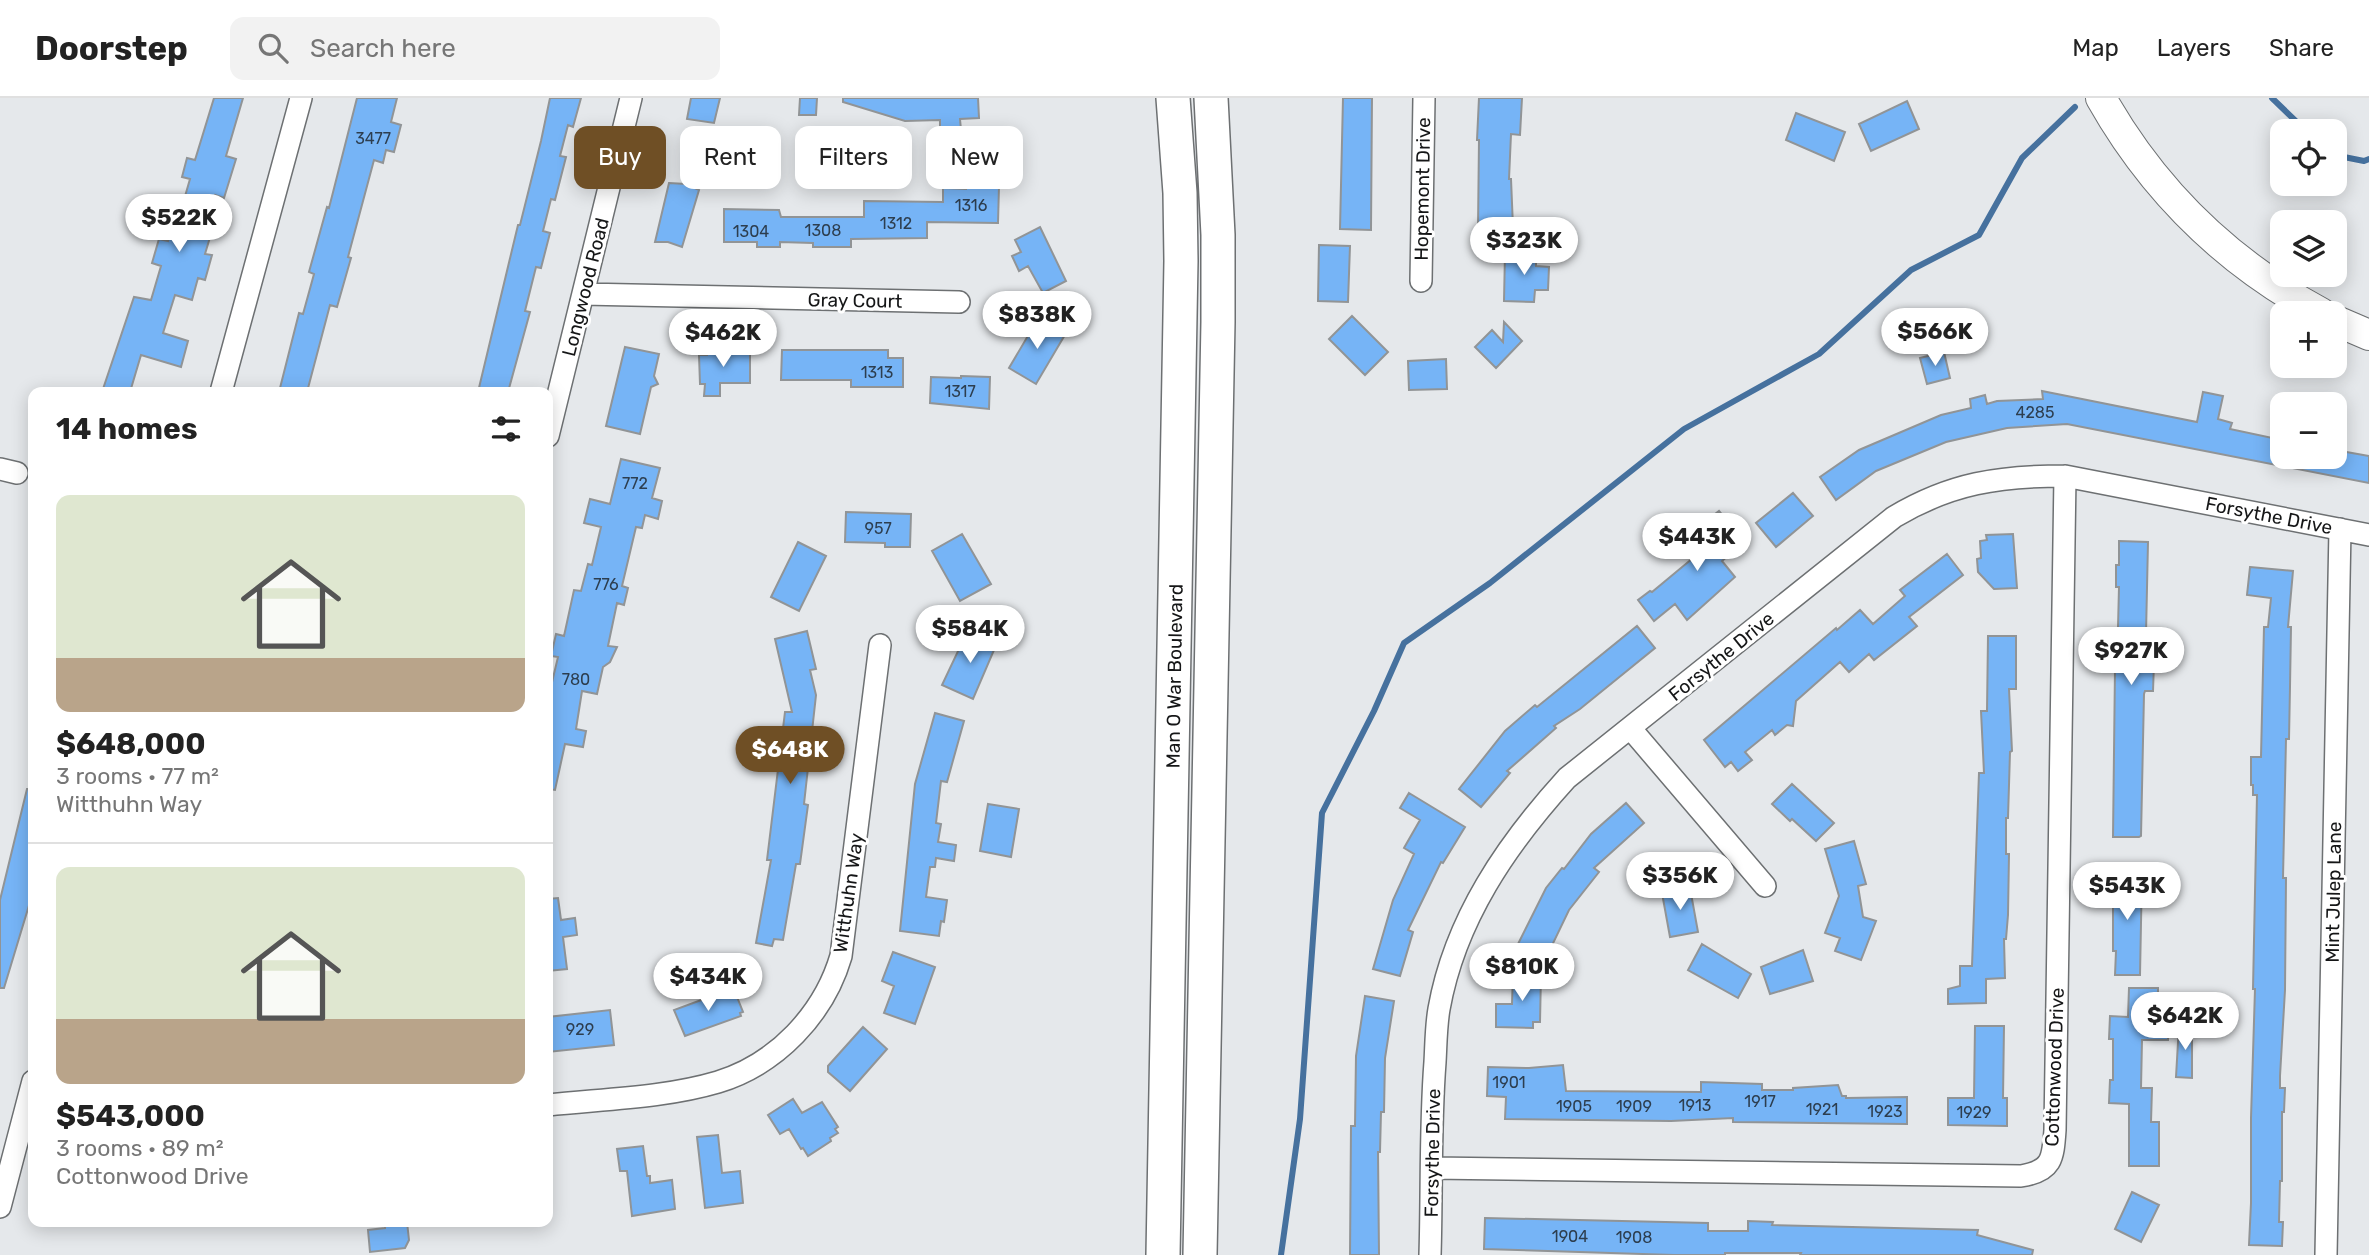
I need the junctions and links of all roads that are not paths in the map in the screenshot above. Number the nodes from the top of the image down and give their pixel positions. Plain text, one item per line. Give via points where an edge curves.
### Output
1 (301, 98) edge
2 (631, 98) edge
3 (1173, 98) edge
4 (1211, 98) edge
5 (1424, 98) edge
6 (2101, 98) edge
7 (1421, 281) dead end
8 (583, 294) junction
9 (2301, 301) edge
10 (958, 302) dead end
11 (2347, 326) edge
12 (2369, 335) edge
13 (222, 387) edge
14 (553, 416) edge
15 (2065, 475) junction
16 (2340, 529) junction
17 (2369, 535) edge
18 (880, 645) dead end
19 (1631, 729) junction
20 (1765, 886) dead end
21 (553, 1104) edge
22 (28, 1123) edge
23 (1433, 1168) junction
24 (0, 1207) edge
25 (1163, 1255) edge
26 (1200, 1255) edge
27 (1430, 1255) edge
28 (2326, 1255) edge

1 - 13 street
2 - 8 street, Longwood Road
3 - 25 main road, Man O War Boulevard via 1181,261
4 - 26 main road, Man O War Boulevard via 1218,322
5 - 7 street, Hopemont Drive
6 - 9 street via 2155,180 2200,229 2258,275
8 - 10 street, Gray Court
8 - 14 street, Longwood Road
11 - 12 street
15 - 16 street, Forsythe Drive
15 - 19 street, Forsythe Drive via 1979,482 1917,503
15 - 23 street, Cottonwood Drive via 2055,1130 2047,1167 2021,1176
16 - 17 street, Forsythe Drive
16 - 28 street, Mint Julep Lane
18 - 21 street, Witthuhn Way via 841,956 813,1016 775,1051 721,1081
19 - 20 street
19 - 23 street, Forsythe Drive via 1567,778 1531,818 1487,880 1465,926 1439,1009
22 - 24 street
23 - 27 street, Forsythe Drive

